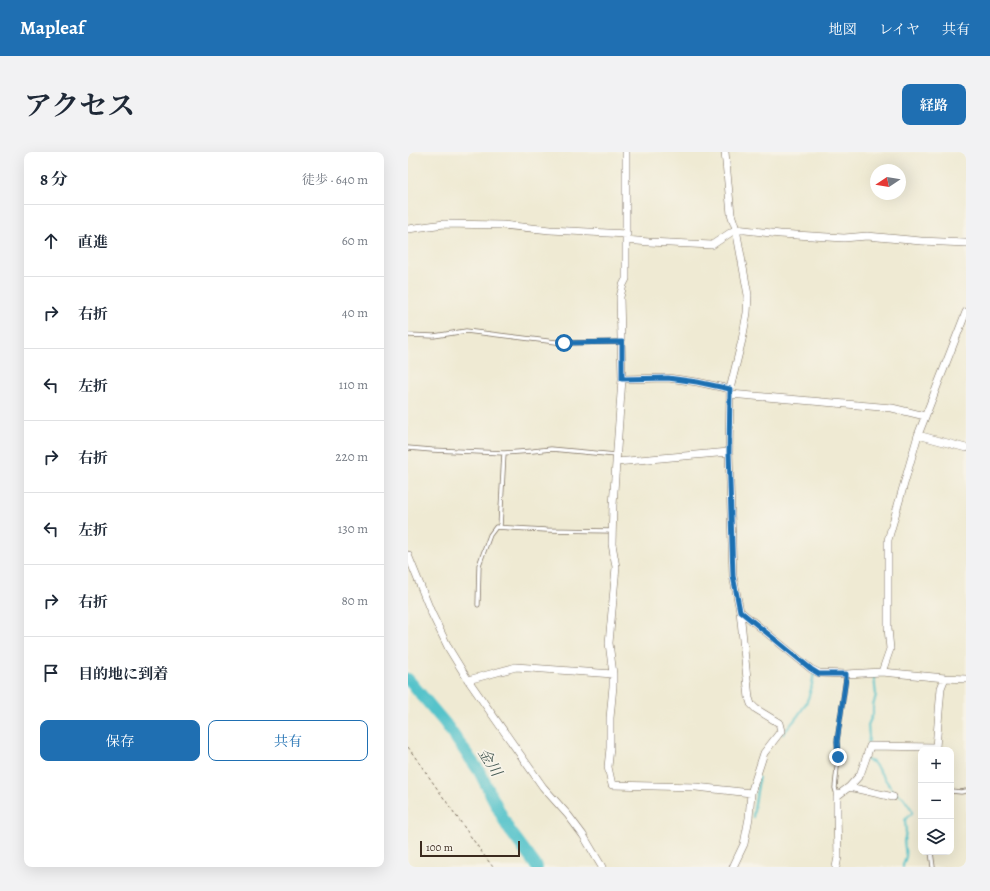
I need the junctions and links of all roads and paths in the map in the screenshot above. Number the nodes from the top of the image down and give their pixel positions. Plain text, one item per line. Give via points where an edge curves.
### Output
1 (626, 152) edge
2 (725, 152) edge
3 (408, 229) edge
4 (736, 229) junction
5 (626, 237) junction
6 (966, 243) edge
7 (966, 312) edge
8 (408, 335) edge
9 (622, 342) junction
10 (622, 379) junction
11 (730, 392) junction
12 (925, 416) junction
13 (918, 435) junction
14 (408, 448) edge
15 (966, 448) edge
16 (729, 452) junction
17 (504, 453) junction
18 (616, 459) junction
19 (500, 527) junction
20 (612, 531) junction
21 (408, 555) edge
22 (478, 605) dead end
23 (740, 611) junction
24 (882, 672) junction
25 (613, 674) junction
26 (846, 674) junction
27 (945, 678) junction
28 (966, 679) edge
29 (468, 680) junction
30 (408, 747) edge
31 (918, 747) edge
32 (936, 747) edge
33 (849, 787) junction
34 (954, 791) edge
35 (966, 791) edge
36 (751, 793) junction
37 (837, 796) junction
38 (893, 797) dead end
39 (931, 855) edge
40 (493, 867) edge
41 (602, 867) edge
42 (733, 867) edge
43 (836, 867) edge
44 (933, 867) edge

1 - 5 street
2 - 4 street via 731,214
3 - 5 street via 444,224 502,225
4 - 5 street via 712,245 649,242
4 - 6 street via 844,238 867,236
4 - 11 street via 748,295 742,340
5 - 9 street via 626,279 620,297
7 - 12 street
8 - 9 lane via 434,336 466,331 564,343
9 - 10 street
10 - 11 street via 668,378 697,382
10 - 18 street
11 - 12 street via 892,408
11 - 16 street
12 - 13 street
13 - 15 street
13 - 24 street via 888,540 890,649
14 - 17 lane
16 - 18 street
16 - 23 street via 733,576
17 - 18 lane via 551,449
17 - 19 lane
18 - 20 street
19 - 20 lane
19 - 22 lane via 490,536 479,565
20 - 25 street via 616,567 609,643
21 - 29 street via 431,612
23 - 26 street via 819,674
23 - 36 street via 751,704 756,710 779,723 781,732 764,752
24 - 26 street
24 - 27 street
25 - 29 street via 516,667
25 - 36 street via 608,767 612,785 696,787
26 - 37 lane via 837,741
27 - 28 street
27 - 32 street via 941,688
29 - 41 street via 543,787 583,835
30 - 40 path
31 - 33 street via 870,746 860,775
33 - 37 street
33 - 38 street
34 - 35 lane
36 - 42 street via 744,844
37 - 43 street
39 - 44 lane

